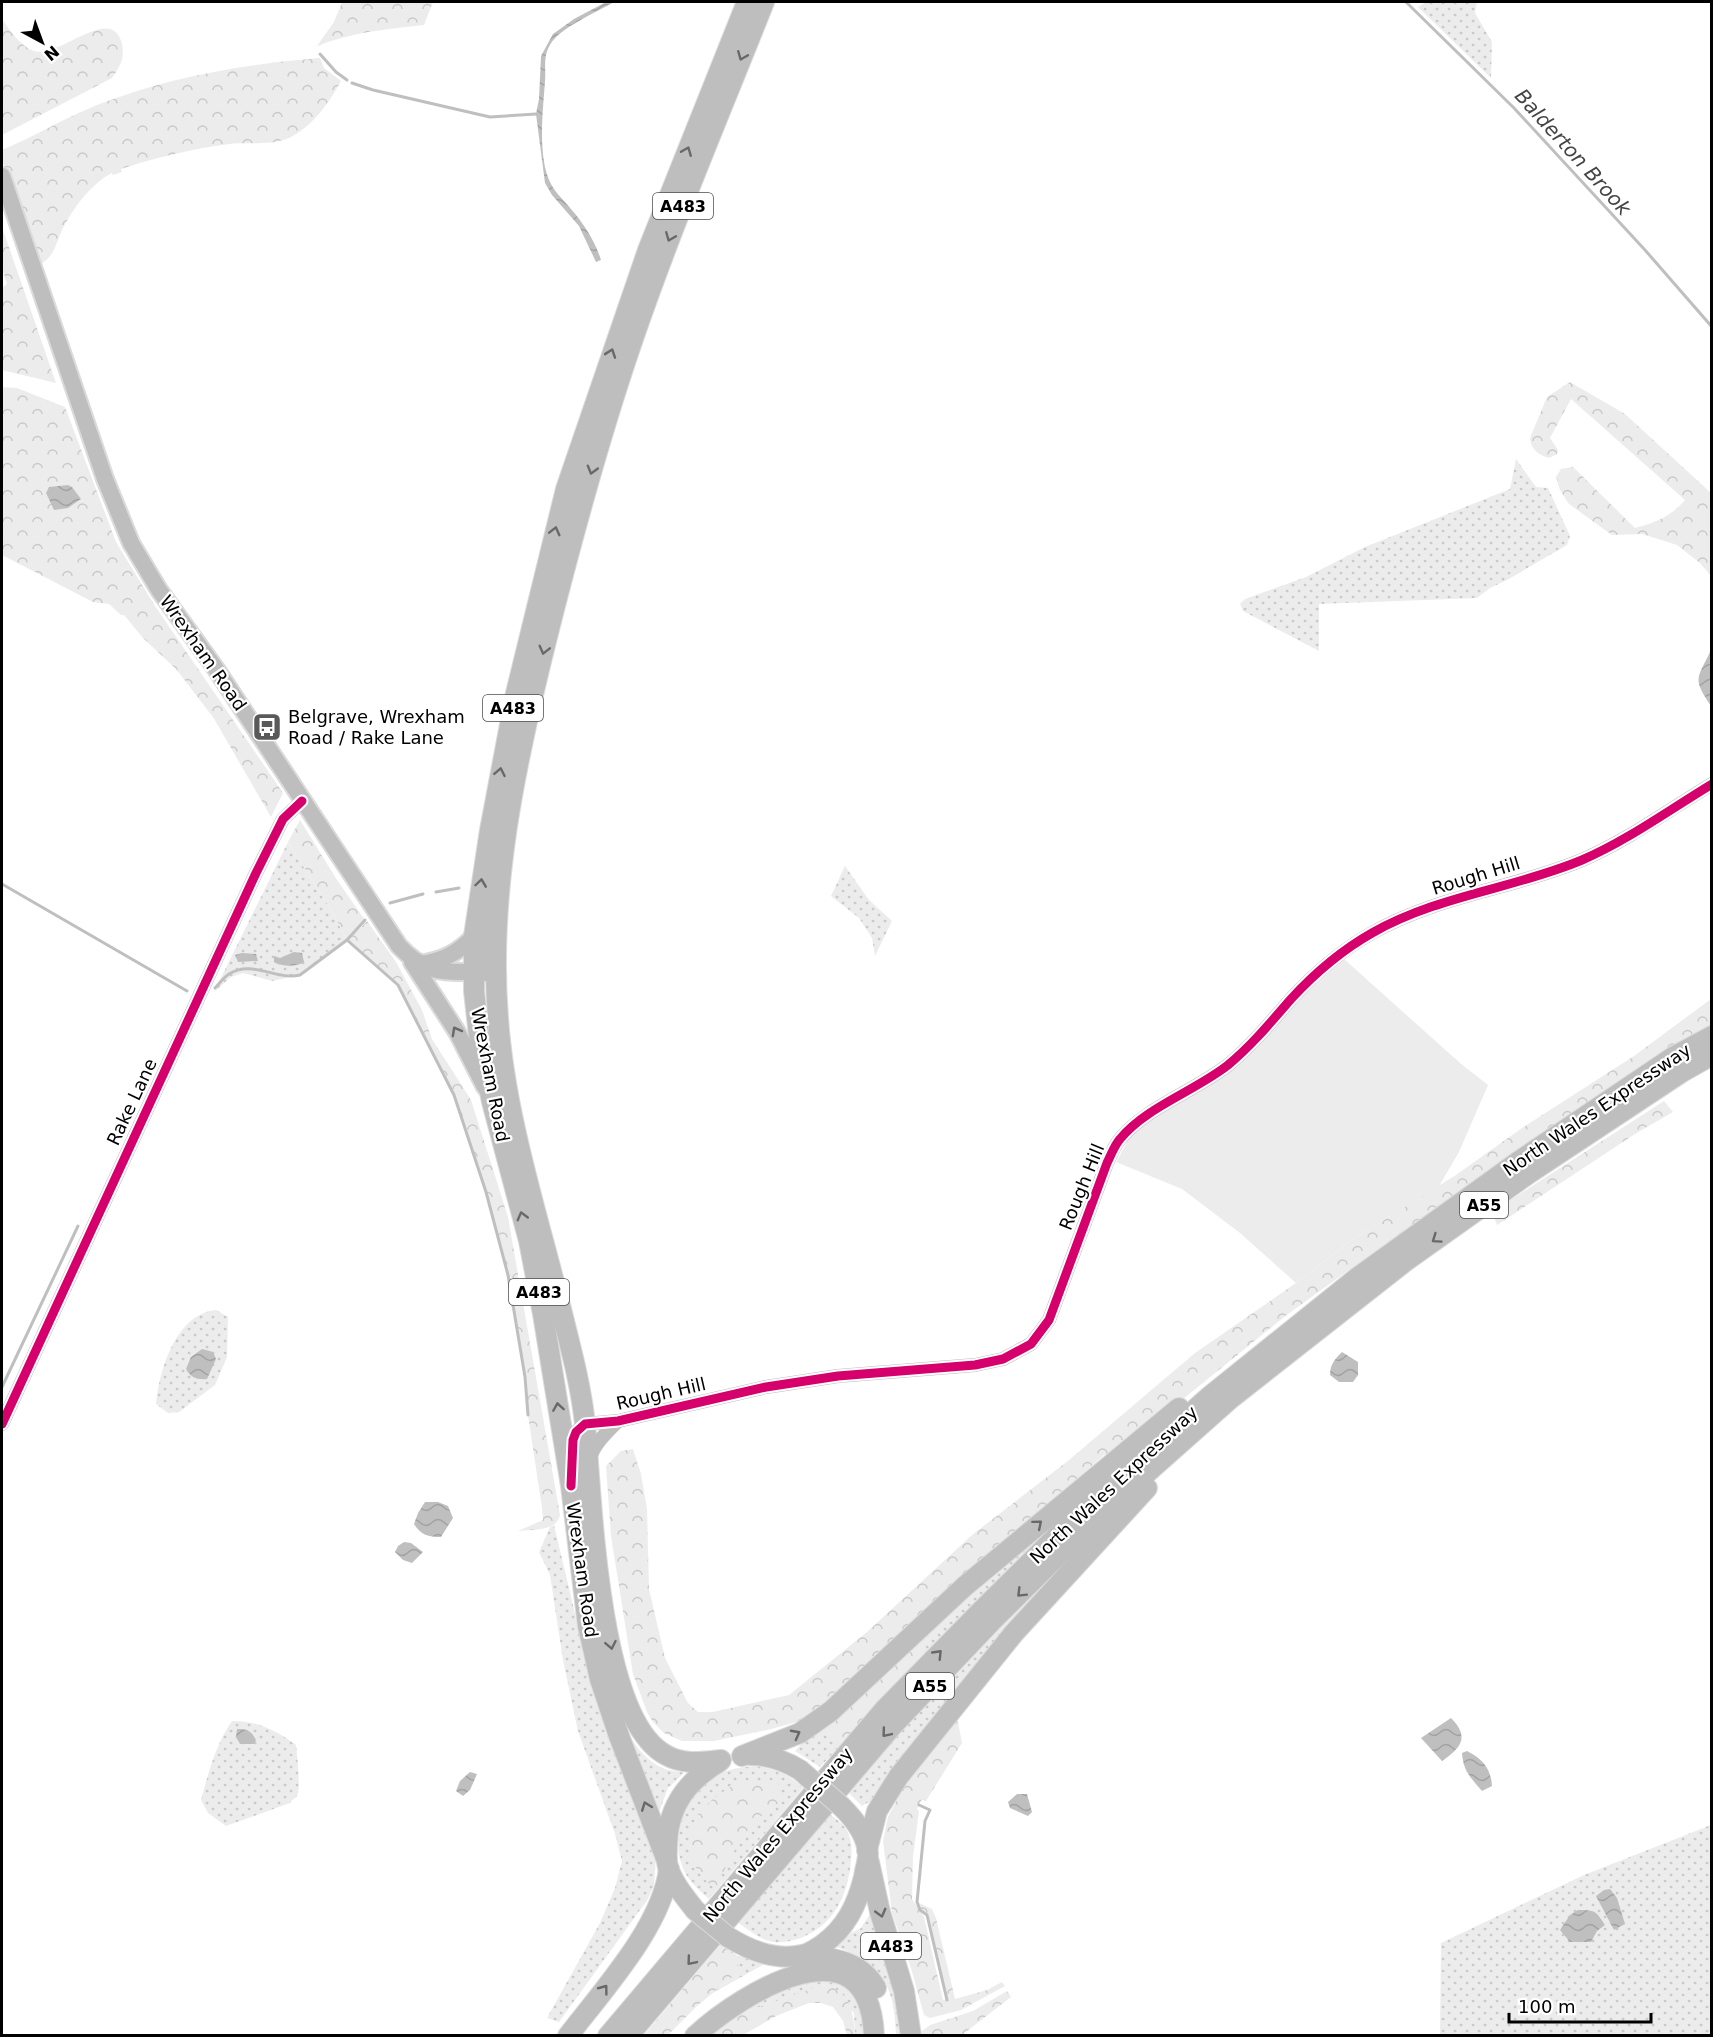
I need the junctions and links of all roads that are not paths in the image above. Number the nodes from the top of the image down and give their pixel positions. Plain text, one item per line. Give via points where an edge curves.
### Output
1 (747, 2) edge
2 (764, 2) edge
3 (2, 176) edge
4 (1712, 784) edge
5 (302, 801) junction
6 (474, 936) junction
7 (414, 960) junction
8 (484, 972) junction
9 (1712, 1036) edge
10 (1712, 1055) edge
11 (492, 1102) junction
12 (1358, 1278) junction
13 (1266, 1370) junction
14 (618, 1421) junction
15 (2, 1424) edge
16 (585, 1424) junction
17 (587, 1467) junction
18 (571, 1486) junction
19 (742, 1756) junction
20 (721, 1760) junction
21 (868, 1853) junction
22 (668, 1865) junction
23 (803, 1955) junction
24 (568, 2036) edge
25 (608, 2036) edge
26 (628, 2036) edge
27 (685, 2036) edge
28 (695, 2036) edge
29 (874, 2036) edge
30 (886, 2036) edge
31 (911, 2036) edge

6 -> 1 highway, A483 via 516,693 566,489 648,250
2 -> 8 highway, A483 via 664,252 608,414 531,700
3 - 5 main road, Wrexham Road via 105,479 131,543
4 - 14 street, Rough Hill via 1582,860 1403,917 1339,955 1226,1066 1139,1121 1119,1140 1049,1320 1031,1344 1003,1359 975,1365 838,1376 766,1387
5 - 7 main road, Wrexham Road via 388,932
5 - 15 street, Rake Lane via 283,819 256,873
6 - 7 main road via 442,960
6 - 8 highway, A483
7 - 8 main road via 439,972
11 -> 7 main road, Wrexham Road via 457,1032
8 - 11 highway, Wrexham Road / A483 via 480,1045
8 - 16 highway, Wrexham Road / A483 via 509,1105 573,1354
9 - 12 highway, North Wales Expressway / A55 via 1673,1057 1519,1161
10 -> 13 highway, North Wales Expressway / A55 via 1538,1167 1407,1260
18 -> 11 highway, Wrexham Road / A483 via 529,1241
19 -> 12 highway via 800,1733 831,1711 965,1586 1138,1441 1252,1350
25 -> 12 highway, North Wales Expressway / A55 via 884,1710 980,1612 1090,1503 1210,1396
13 - 21 highway via 1119,1518 965,1692 886,1796 877,1811
13 -> 26 highway, North Wales Expressway / A55 via 1096,1518 902,1715
14 - 16 street, Rough Hill
14 - 17 street, Rough Hill via 592,1450
16 - 17 highway, Wrexham Road / A483
16 - 18 street via 573,1440
17 -> 20 highway, Wrexham Road / A483 via 600,1587 615,1667 637,1725 655,1748 667,1756 689,1762
22 -> 18 highway, Wrexham Road / A483 via 600,1679 588,1626
19 - 20 highway
19 - 21 highway, bridge via 771,1757 800,1770 854,1818
20 - 22 highway via 688,1785 678,1798 668,1830
21 - 23 highway via 850,1917 833,1936
21 -> 31 highway, A483 via 880,1912 904,1991
22 - 23 highway, bridge via 695,1910 728,1937 775,1956
24 -> 22 highway via 652,1920 665,1892
23 - 27 highway via 732,1992
23 - 30 highway, A483 via 839,1959 856,1966 871,1979 881,1997
28 - 29 highway via 748,1995 793,1975 823,1970 843,1974 861,1988 869,2001

